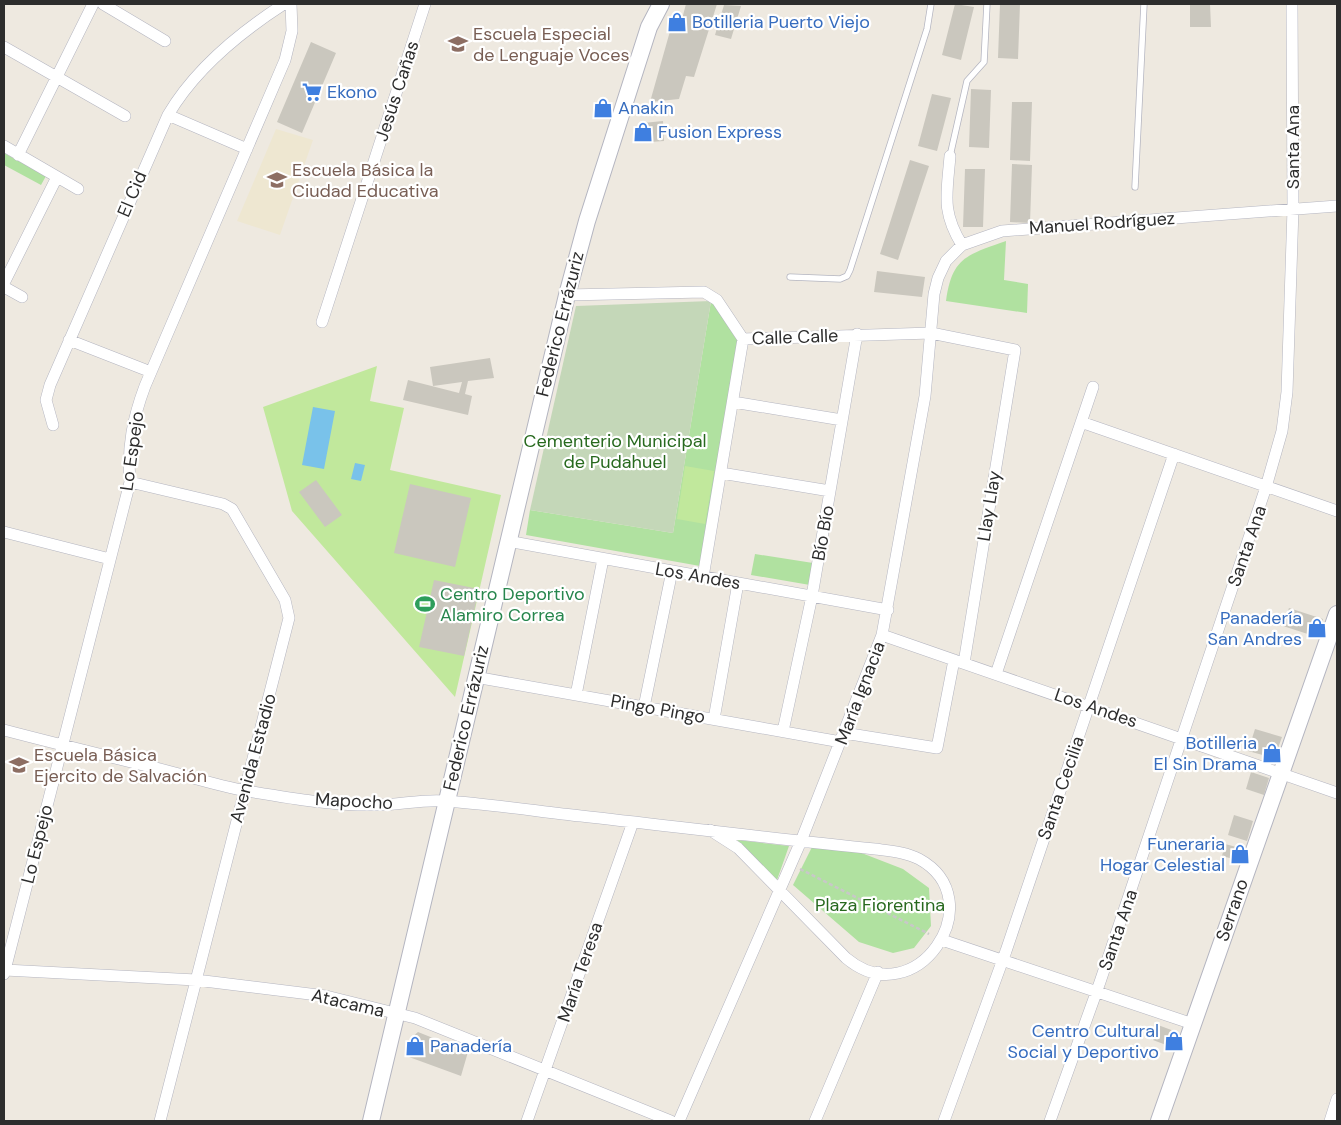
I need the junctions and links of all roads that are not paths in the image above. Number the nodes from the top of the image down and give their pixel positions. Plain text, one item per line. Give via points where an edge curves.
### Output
1 (93, 4) edge
2 (103, 4) edge
3 (284, 4) edge
4 (291, 4) edge
5 (425, 4) edge
6 (651, 4) edge
7 (661, 4) edge
8 (931, 4) edge
9 (987, 4) edge
10 (1144, 4) edge
11 (1292, 4) edge
12 (649, 27) junction
13 (165, 41) dead end
14 (4, 47) edge
15 (57, 77) junction
16 (168, 115) junction
17 (125, 116) dead end
18 (4, 146) edge
19 (247, 149) junction
20 (18, 155) junction
21 (950, 156) joint
22 (57, 177) junction
23 (1135, 187) dead end
24 (78, 189) dead end
25 (1337, 206) edge
26 (1294, 209) junction
27 (962, 245) junction
28 (790, 277) dead end
29 (4, 283) edge
30 (4, 287) edge
31 (566, 295) junction
32 (22, 297) dead end
33 (322, 322) dead end
34 (931, 333) junction
35 (857, 334) junction
36 (743, 339) junction
37 (69, 340) junction
38 (1015, 350) joint
39 (151, 372) junction
40 (1093, 387) dead end
41 (732, 402) junction
42 (842, 420) junction
43 (1081, 422) junction
44 (53, 425) dead end
45 (1174, 454) junction
46 (720, 473) junction
47 (130, 482) junction
48 (1266, 487) junction
49 (830, 491) junction
50 (1337, 511) edge
51 (4, 532) edge
52 (507, 541) junction
53 (110, 559) junction
54 (603, 559) junction
55 (672, 571) junction
56 (703, 577) junction
57 (738, 583) junction
58 (812, 596) junction
59 (888, 610) junction
60 (1337, 614) edge
61 (882, 635) junction
62 (959, 661) junction
63 (996, 674) junction
64 (475, 677) junction
65 (576, 695) junction
66 (1089, 706) junction
67 (644, 707) junction
68 (714, 719) junction
69 (4, 730) edge
70 (784, 732) junction
71 (843, 737) junction
72 (1182, 738) junction
73 (62, 745) junction
74 (937, 748) joint
75 (1280, 773) junction
76 (245, 791) junction
77 (1337, 793) edge
78 (447, 801) junction
79 (633, 822) junction
80 (710, 830) junction
81 (801, 841) junction
82 (779, 891) junction
83 (9, 929) edge
84 (942, 940) junction
85 (1003, 960) junction
86 (4, 972) edge
87 (878, 972) junction
88 (196, 980) junction
89 (1097, 992) junction
90 (396, 1014) junction
91 (1193, 1024) junction
92 (545, 1070) junction
93 (1337, 1099) edge
94 (160, 1121) edge
95 (371, 1121) edge
96 (527, 1121) edge
97 (671, 1121) edge
98 (679, 1121) edge
99 (815, 1121) edge
100 (944, 1121) edge
101 (1050, 1121) edge
102 (1159, 1121) edge
103 (1330, 1121) edge

1 - 15 street
2 - 13 street
3 - 16 street, El Cid via 209,62 182,92
4 - 19 street, Lo Espejo via 292,31 288,51
5 - 33 street, Jesús Cañas
6 - 12 street, Federico Errázuriz
7 - 12 street, Federico Errázuriz
8 - 28 lane via 928,29 847,276 840,279
9 - 21 lane via 984,62 967,81
10 - 23 lane
11 - 26 street, Santa Ana
12 - 31 street, Federico Errázuriz
14 - 15 street
15 - 17 street
15 - 20 street
16 - 19 street
16 - 37 street, El Cid
18 - 20 street
19 - 39 street, Lo Espejo
20 - 22 street
21 - 27 street via 946,208 951,227
22 - 24 street
22 - 29 street
25 - 26 street, Manuel Rodríguez
26 - 27 street, Manuel Rodríguez via 1015,230 988,234
26 - 48 street, Santa Ana via 1285,412
27 - 34 street, María Ignacia via 946,261 938,278
30 - 32 street
31 - 36 street, Calle Calle via 704,292 717,300
31 - 52 street, Federico Errázuriz
34 - 35 street, Calle Calle
34 - 38 street, Calle Calle
34 - 59 street, María Ignacia via 925,396
35 - 36 street, Calle Calle
35 - 42 street, Bío Bío
36 - 41 street
37 - 39 street
37 - 44 street, El Cid via 47,392 47,406
38 - 62 street, Llay Llay
39 - 47 street, Lo Espejo via 133,424
40 - 43 street
41 - 42 street
41 - 46 street
42 - 49 street, Bío Bío
43 - 45 street
43 - 63 street
45 - 48 street
45 - 66 street, Santa Cecilia
46 - 49 street
46 - 56 street
47 - 53 street, Lo Espejo
47 - 76 street, Avenida Estadio via 223,504 232,509 288,606 288,624
48 - 50 street
48 - 72 street, Santa Ana
49 - 58 street, Bío Bío
51 - 53 street
52 - 54 street, Los Andes
52 - 64 street, Federico Errázuriz
53 - 73 street, Lo Espejo
54 - 55 street, Los Andes
54 - 65 street
55 - 56 street, Los Andes
55 - 67 street
56 - 57 street, Los Andes
57 - 58 street, Los Andes
57 - 68 street
58 - 59 street, Los Andes
58 - 70 street, Bío Bío
59 - 61 street, María Ignacia
60 - 75 street, Serrano
61 - 62 street, Los Andes
61 - 71 street, María Ignacia
62 - 63 street, Los Andes
62 - 74 street, Llay Llay
63 - 66 street, Los Andes
64 - 65 street, Pingo Pingo
64 - 78 street, Federico Errázuriz
65 - 67 street, Pingo Pingo
66 - 72 street, Los Andes
66 - 85 street, Santa Cecilia
67 - 68 street, Pingo Pingo
68 - 70 street, Pingo Pingo
69 - 73 street, Mapocho
70 - 71 street, Pingo Pingo
71 - 74 street, Pingo Pingo
71 - 81 street, María Ignacia
72 - 75 street, Los Andes
72 - 89 street, Santa Ana
73 - 76 street, Mapocho
73 - 83 street, Lo Espejo
75 - 77 street, Los Andes
75 - 91 street, Serrano
76 - 78 street, Mapocho via 363,805
76 - 88 street, Avenida Estadio
78 - 79 street, Mapocho
78 - 90 street, Federico Errázuriz
79 - 80 street, Mapocho
79 - 92 street, María Teresa
80 - 81 street, Mapocho
80 - 82 street, Mapocho via 738,848
81 - 82 street, María Ignacia
81 - 84 street, Mapocho via 891,851 924,862 937,876 948,901 949,918
82 - 87 street, Mapocho via 853,964
82 - 98 street, María Ignacia
83 - 86 street, Lo Espejo
84 - 85 street
84 - 87 street, Mapocho via 921,963 901,971
85 - 89 street
85 - 100 street, Santa Cecilia
86 - 88 street, Atacama
87 - 99 street
88 - 90 street, Atacama via 312,994
88 - 94 street, Avenida Estadio
89 - 91 street
89 - 101 street, Santa Ana
90 - 92 street, Atacama via 430,1023
90 - 95 street, Federico Errázuriz
91 - 102 street, Serrano
92 - 96 street, María Teresa
92 - 97 street, Atacama
93 - 103 street

